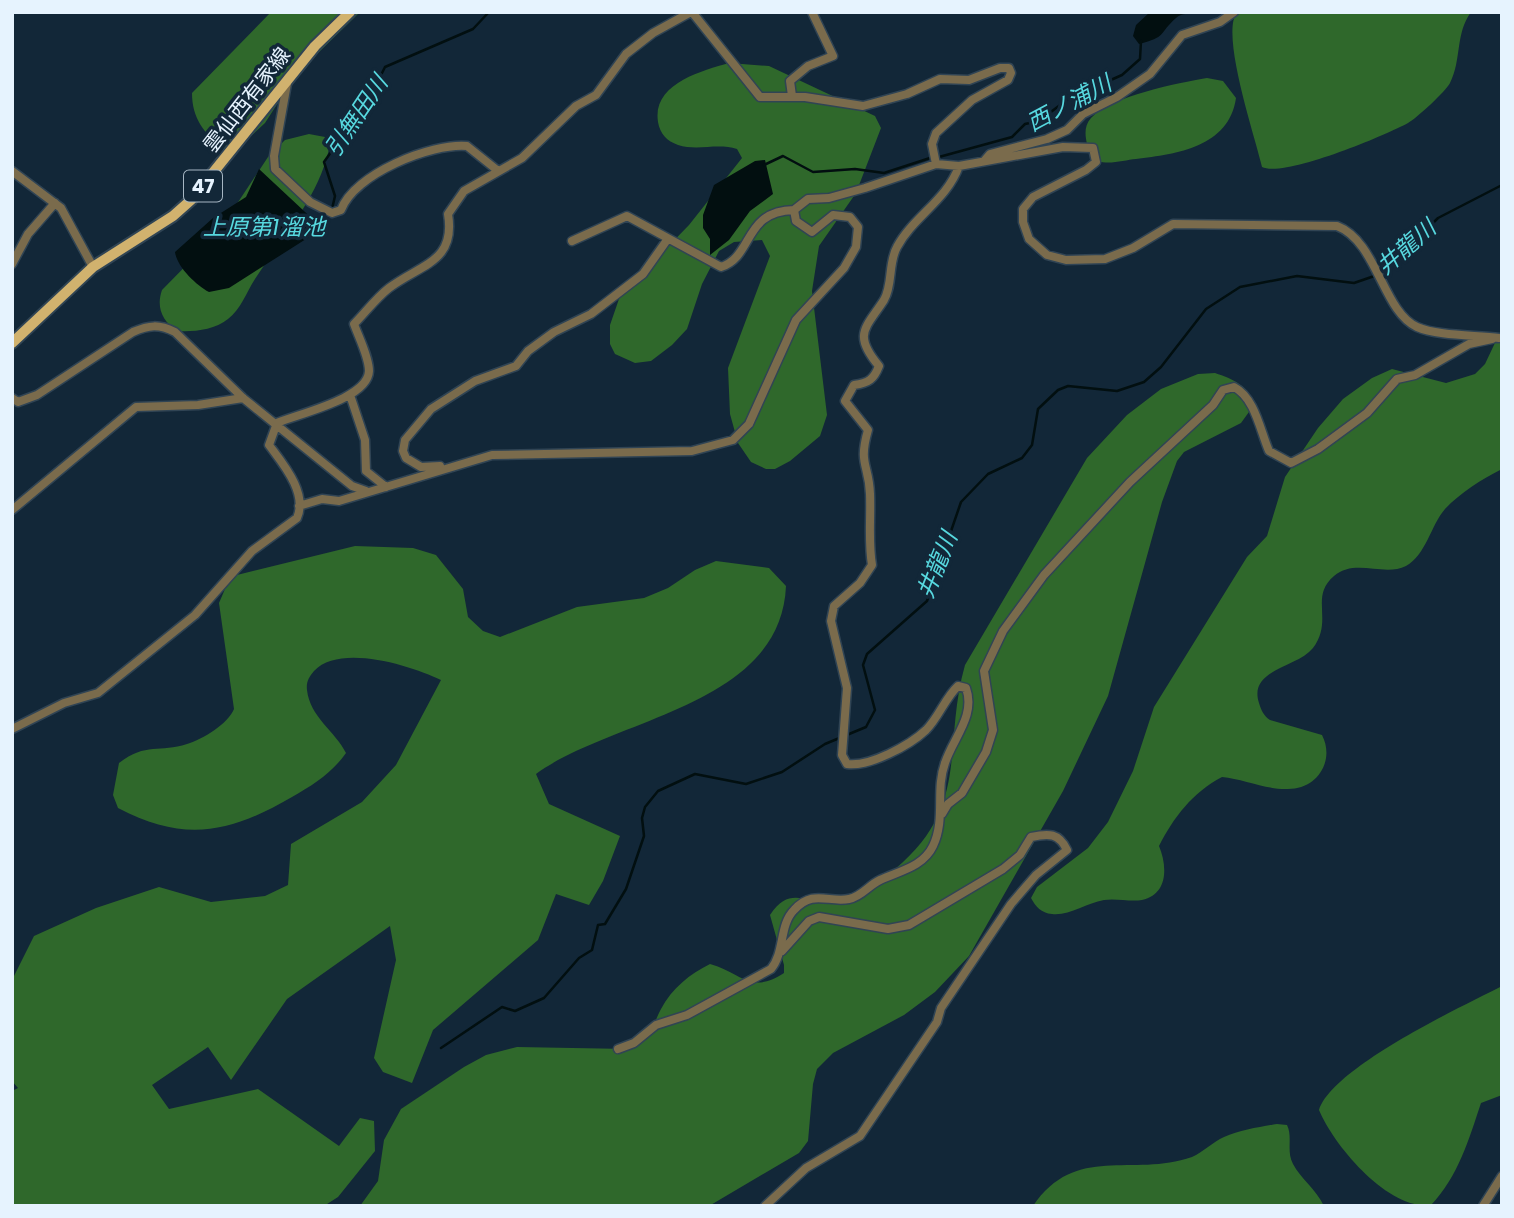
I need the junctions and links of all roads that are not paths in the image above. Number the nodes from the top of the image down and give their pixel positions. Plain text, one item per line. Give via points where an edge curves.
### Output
1 (350, 12) edge
2 (691, 12) edge
3 (812, 12) edge
4 (1234, 12) edge
5 (288, 78) junction
6 (792, 96) junction
7 (984, 161) junction
8 (936, 164) junction
9 (958, 166) junction
10 (497, 170) junction
11 (12, 171) edge
12 (55, 203) junction
13 (794, 210) junction
14 (572, 240) dead end
15 (667, 240) junction
16 (12, 264) edge
17 (93, 267) junction
18 (1500, 337) edge
19 (12, 343) edge
20 (350, 395) junction
21 (12, 398) edge
22 (243, 398) junction
23 (277, 423) junction
24 (443, 467) junction
25 (386, 487) junction
26 (366, 491) junction
27 (299, 506) junction
28 (12, 510) edge
29 (12, 729) edge
30 (942, 814) junction
31 (780, 953) junction
32 (618, 1049) dead end
33 (1502, 1176) edge
34 (765, 1206) edge
35 (1483, 1206) edge

1 - 5 main road, 雲仙西有家線 / 47
2 - 6 street via 756,95
2 - 10 street via 626,54 596,95 576,106 522,159
3 - 6 street via 833,56 795,75 790,81
4 - 7 street via 1182,35 1150,74 1083,114 1068,130 990,154
5 - 10 street via 275,169 310,202 330,212 341,210 351,194 405,157 467,146
5 - 17 main road, 雲仙西有家線 / 47 via 182,208
6 - 8 street via 863,106 940,79 969,80 1009,68 1008,80 972,100 936,133 932,144
7 - 9 street
7 - 18 street via 1063,147 1093,148 1096,162 1033,197 1023,209 1028,239 1047,255 1066,260 1105,259 1173,224 1337,226 1356,236 1403,315 1420,329
8 - 9 street
8 - 13 street via 829,198 808,198
9 - 30 street via 954,180 933,208 903,236 895,251 885,299 867,322 864,342 880,366 875,378 854,385 845,401 868,430 861,454 870,492 867,535 872,565 834,606 831,621 847,688 842,755 848,764 865,762 903,745 927,729 958,686 966,688 964,726 943,770
10 - 20 street via 464,191 452,206 448,246 427,266 388,289 354,324 369,372
11 - 12 street
12 - 16 street via 27,234
12 - 17 street
13 - 15 street via 756,223 740,253 721,267
13 - 24 street via 796,221 812,232 833,215 843,214 854,221 860,236 844,268 796,320 749,424 733,440 692,451 492,455
14 - 15 street via 627,216
15 - 24 street via 643,274 591,314 554,332 516,366 475,381 431,409 405,440 402,451 421,467
17 - 19 main road, 雲仙西有家線 / 47
18 - 30 street via 1469,344 1415,375 1397,379 1367,413 1291,463 1269,451 1243,392 1234,387 1223,390 1044,575 1003,631 984,671 993,730 986,752 962,793
20 - 23 street
20 - 25 street via 365,440 366,471
21 - 22 street via 27,400 133,332 156,325 175,332
22 - 23 street
22 - 28 street via 136,407
23 - 26 street via 352,486
23 - 27 street via 270,445 289,472
24 - 25 street
25 - 26 street
26 - 27 street via 339,501 322,499
27 - 29 street via 297,518 252,551 195,615 106,687
30 - 31 street via 932,849 922,860 878,880 853,898 814,897 793,911
31 - 32 street via 771,969 760,976 687,1015 656,1025
31 - 34 street via 809,921 819,917 888,929 909,925 1003,869 1020,855 1031,836 1057,836 1067,850 1036,875 1011,904 860,1136 806,1168
33 - 35 street

